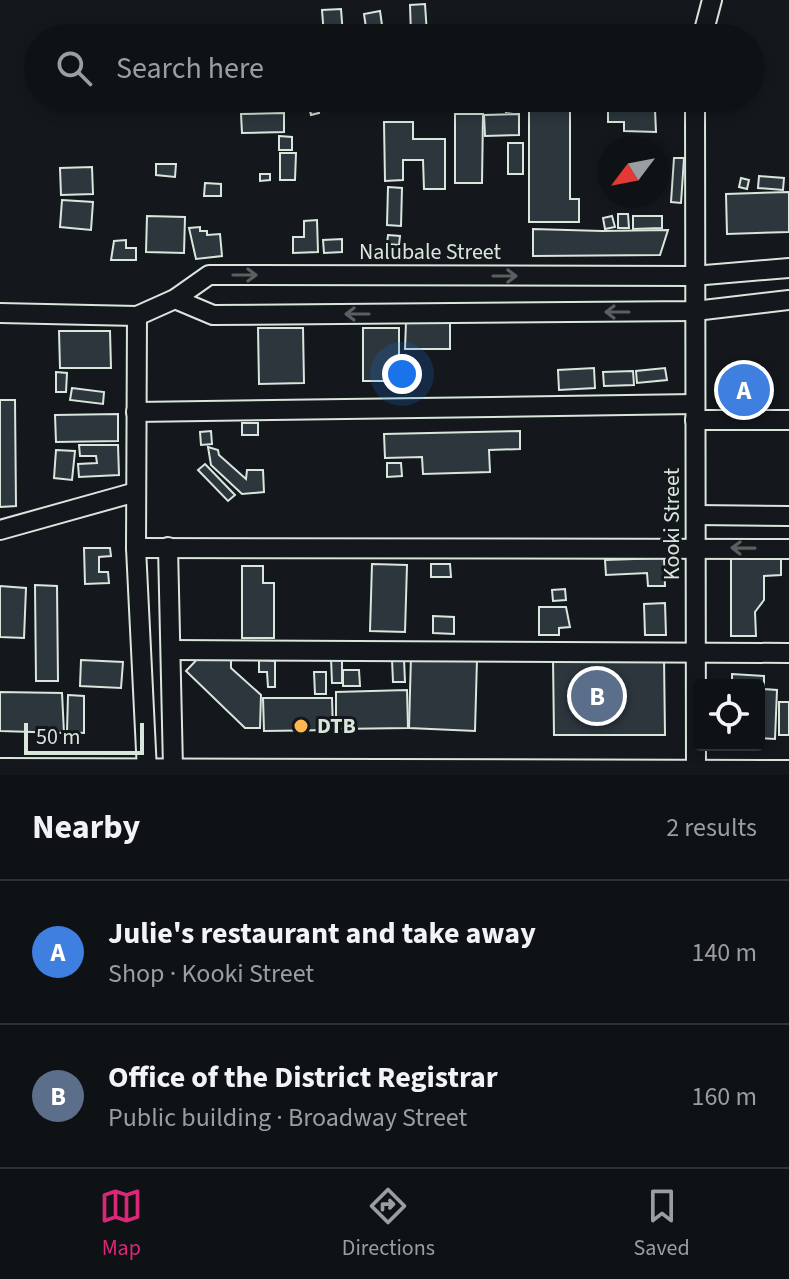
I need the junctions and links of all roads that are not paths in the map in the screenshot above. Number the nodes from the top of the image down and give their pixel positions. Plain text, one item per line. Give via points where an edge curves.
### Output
1 (712, 0) edge
2 (706, 24) edge
3 (695, 112) edge
4 (789, 268) edge
5 (693, 276) junction
6 (175, 299) junction
7 (789, 300) edge
8 (695, 311) junction
9 (0, 313) edge
10 (137, 316) junction
11 (136, 412) junction
12 (695, 412) junction
13 (789, 420) edge
14 (136, 492) junction
15 (697, 515) junction
16 (789, 516) edge
17 (0, 530) edge
18 (168, 547) junction
19 (697, 547) junction
20 (136, 548) junction
21 (789, 549) edge
22 (171, 650) junction
23 (696, 650) junction
24 (789, 653) edge
25 (173, 768) junction
26 (0, 770) edge
27 (147, 771) junction
28 (435, 772) edge
29 (696, 772) junction
30 (351, 773) edge
31 (787, 773) edge

1 - 2 street
3 - 5 street, Kooki Street
4 - 5 street, Nalubale Street
6 -> 5 street, Nalubale Street via 209,275
5 - 8 street, Kooki Street
8 -> 6 street via 213,315
6 - 10 street, Nalubale Street
7 - 8 street
8 - 12 street, Kooki Street
9 - 10 street, Nalubale Street
10 - 11 street
11 - 12 street
11 - 14 street
12 - 13 street
12 - 15 street, Kooki Street
14 - 17 street
14 - 20 street
15 - 16 street
15 - 19 street, Kooki Street
18 - 19 street
18 - 20 street
18 - 22 street
21 -> 19 street
19 - 23 street, Kooki Street
20 - 27 street
22 - 23 street
22 - 25 street
23 - 24 street
23 - 29 street, Kooki Street
25 - 27 main road
25 - 30 main road
26 - 27 main road
28 - 29 main road
28 - 30 main road
29 - 31 main road

